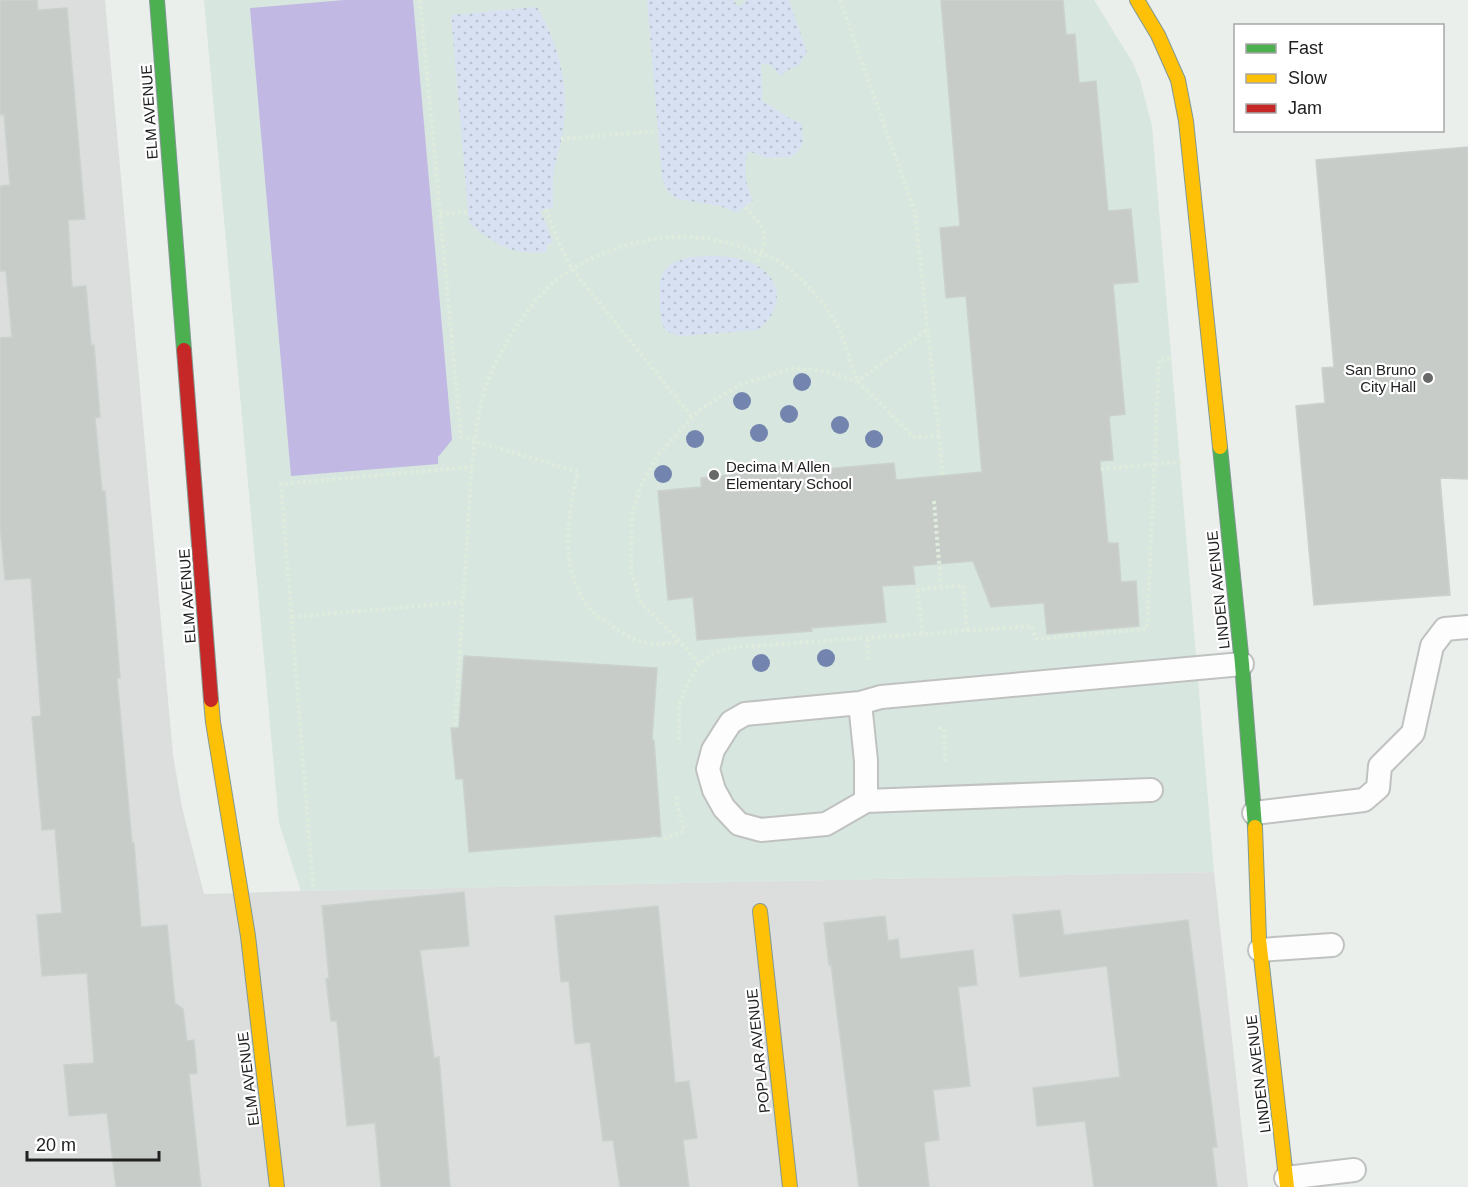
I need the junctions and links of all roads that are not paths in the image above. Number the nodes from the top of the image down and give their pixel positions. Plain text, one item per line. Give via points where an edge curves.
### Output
1 (157, 0) edge
2 (1137, 0) edge
3 (1468, 627) edge
4 (1242, 664) junction
5 (860, 703) junction
6 (1151, 789) dead end
7 (866, 801) junction
8 (1254, 813) junction
9 (760, 911) dead end
10 (1332, 945) dead end
11 (1260, 950) junction
12 (1354, 1170) dead end
13 (1287, 1183) edge
14 (277, 1187) edge
15 (790, 1187) edge

1 - 14 street, ELM AVENUE via 213,722 248,936
2 - 4 street, LINDEN AVENUE via 1178,80 1186,121
3 - 8 lane via 1445,629 1432,646 1413,733 1380,766 1378,788 1364,800
4 - 5 lane via 881,697
4 - 8 street, LINDEN AVENUE
5 - 7 lane
5 - 7 lane via 745,714 724,731 708,769 724,808 739,824 761,830 826,824
6 - 7 lane
8 - 11 street, LINDEN AVENUE
9 - 15 street, POPLAR AVENUE
10 - 11 lane
11 - 13 street, LINDEN AVENUE
12 - 13 lane

